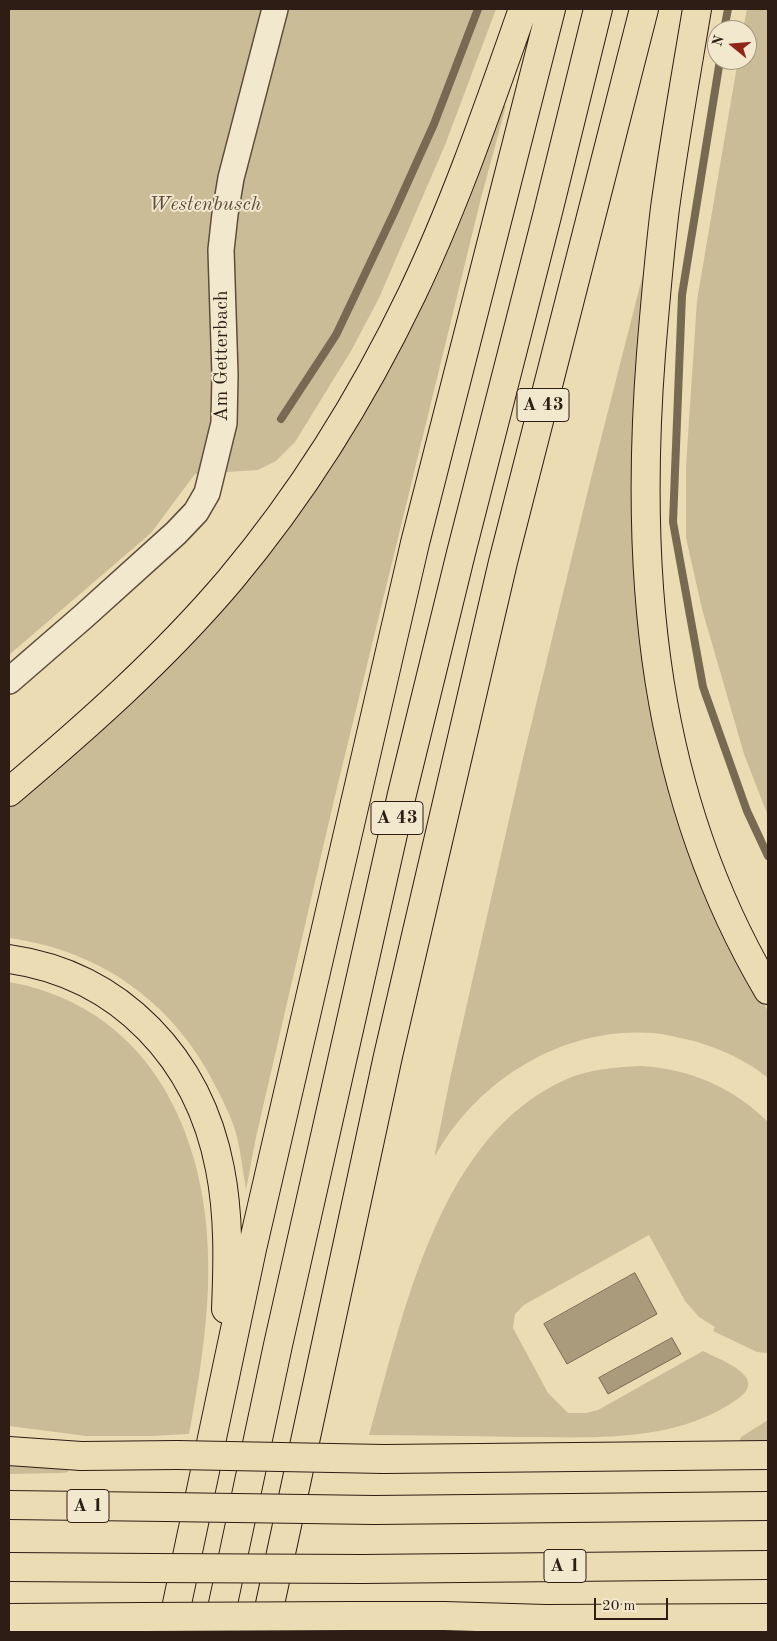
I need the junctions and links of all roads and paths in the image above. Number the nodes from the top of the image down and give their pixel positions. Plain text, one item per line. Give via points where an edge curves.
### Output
1 (275, 9) edge
2 (523, 9) edge
3 (551, 9) edge
4 (598, 9) edge
5 (644, 9) edge
6 (697, 9) edge
7 (9, 681) edge
8 (9, 792) edge
9 (9, 959) edge
10 (768, 990) edge
11 (223, 1388) junction
12 (9, 1451) edge
13 (768, 1455) edge
14 (9, 1505) edge
15 (768, 1506) edge
16 (768, 1565) edge
17 (9, 1567) edge
18 (272, 1591) junction
19 (444, 1616) junction
20 (9, 1618) edge
21 (768, 1618) edge
22 (171, 1632) edge
23 (217, 1632) edge
24 (264, 1632) edge
25 (274, 1632) edge
26 (535, 1632) edge

1 - 7 street, Am Getterbach via 231,178 225,214 221,250 226,374 224,423 207,493 196,512 176,532
2 - 8 highway via 473,148 413,292 352,407 322,455 263,538 186,628 138,678
3 - 11 highway via 415,543
4 - 23 highway, A 43 via 402,794 282,1325
5 - 18 highway, A 43 via 503,562 388,1056
6 - 10 highway via 656,285 645,477 649,601 670,741 684,793 724,905
9 - 11 highway via 48,967 115,999 156,1036 174,1059 201,1108 220,1169 228,1234
11 - 22 highway
12 - 13 highway, bridge via 81,1456 384,1458
14 - 15 highway, A 1, bridge via 374,1510
16 - 17 highway, A 1, bridge via 362,1569
18 - 24 highway, A 43
18 - 25 highway
19 - 20 highway, bridge
19 - 21 highway
19 - 26 highway

